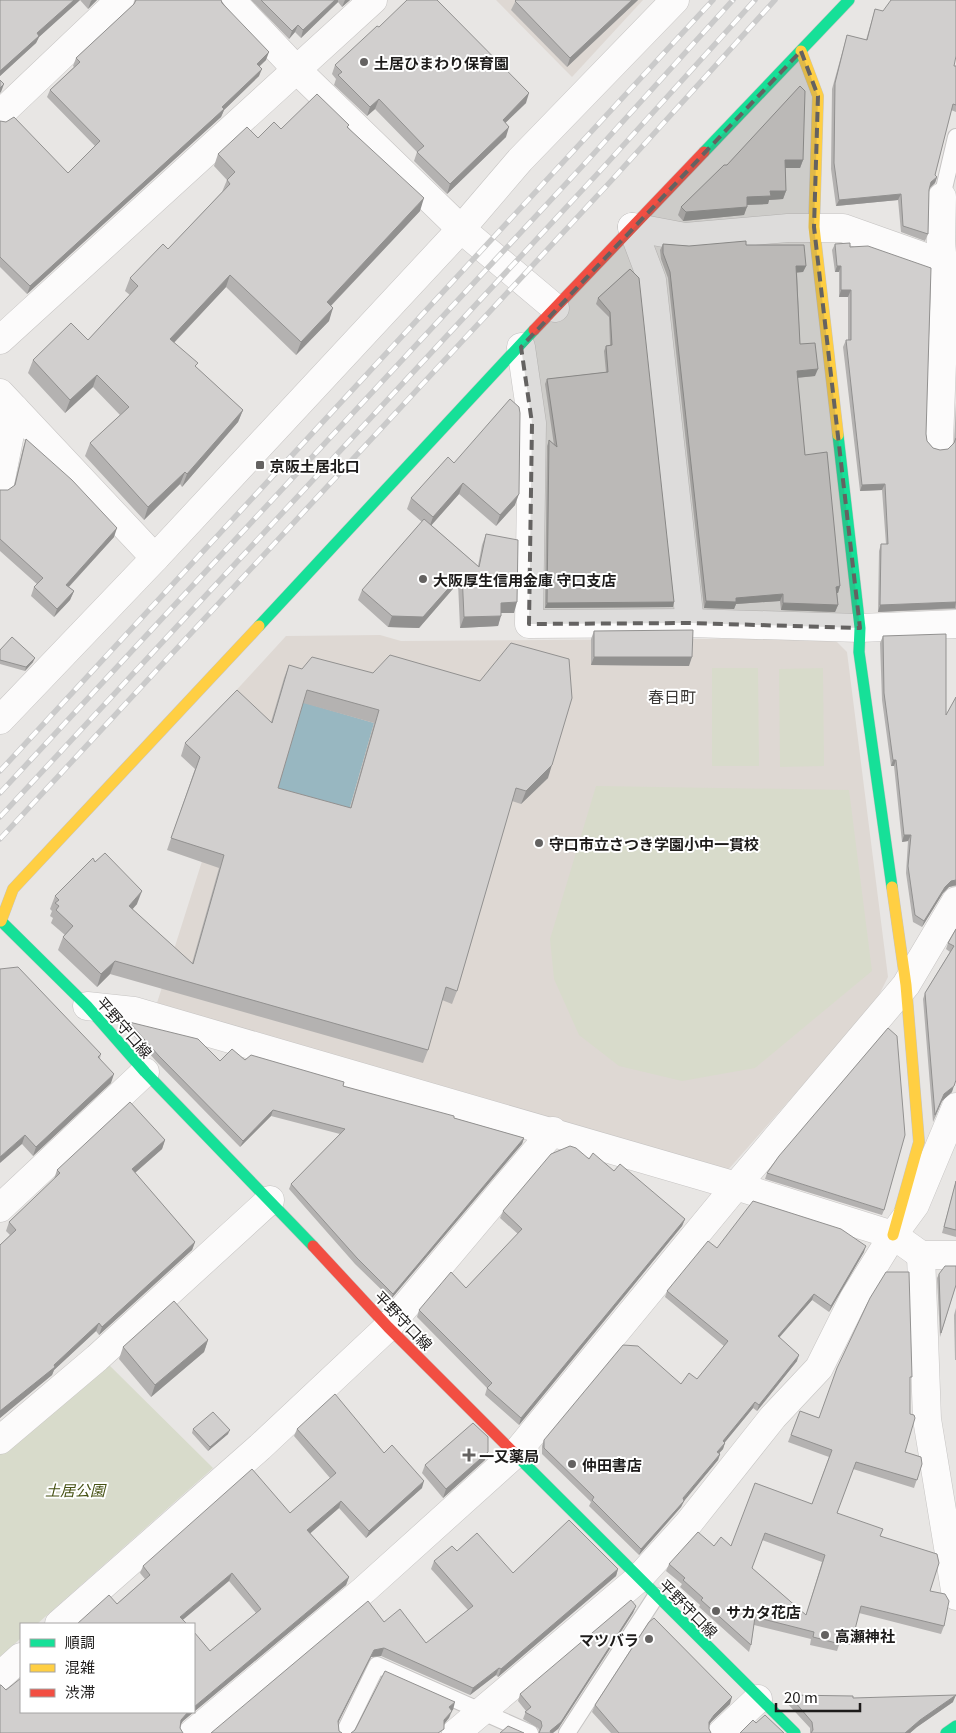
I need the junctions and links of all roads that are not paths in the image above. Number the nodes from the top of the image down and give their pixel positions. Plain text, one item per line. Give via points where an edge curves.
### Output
1 (120, 0) edge
2 (232, 0) edge
3 (374, 0) edge
4 (675, 0) edge
5 (849, 0) edge
6 (802, 51) junction
7 (298, 71) junction
8 (0, 114) edge
9 (956, 137) edge
10 (942, 197) joint
11 (632, 227) junction
12 (814, 227) junction
13 (461, 229) junction
14 (950, 265) edge
15 (555, 308) junction
16 (0, 340) edge
17 (521, 347) junction
18 (7, 401) edge
19 (939, 441) dead end
20 (0, 484) edge
21 (155, 558) junction
22 (690, 623) junction
23 (956, 624) edge
24 (860, 628) junction
25 (0, 720) edge
26 (956, 901) edge
27 (0, 922) edge
28 (906, 986) junction
29 (87, 1006) junction
30 (145, 1072) junction
31 (956, 1107) edge
32 (553, 1131) junction
33 (736, 1186) junction
34 (270, 1200) junction
35 (0, 1208) edge
36 (893, 1235) junction
37 (921, 1255) junction
38 (956, 1255) edge
39 (388, 1327) junction
40 (0, 1440) edge
41 (516, 1453) junction
42 (647, 1587) junction
43 (956, 1596) edge
44 (59, 1623) edge
45 (20, 1658) edge
46 (0, 1676) edge
47 (758, 1699) junction
48 (480, 1712) junction
49 (956, 1726) edge
50 (193, 1733) edge
51 (344, 1733) edge
52 (456, 1733) edge
53 (530, 1733) edge
54 (567, 1733) edge
55 (722, 1733) edge
56 (795, 1733) edge
57 (946, 1733) edge

1 - 8 street
2 - 7 street
3 - 7 street
4 - 13 street via 520,160
5 - 6 street
6 - 11 street
6 - 12 street via 818,96
7 - 13 street
7 - 16 street
9 - 10 lane
10 - 14 street via 941,242
11 - 12 street via 685,237
11 - 15 street
11 - 22 street via 652,280
12 - 14 street via 843,228
12 - 24 street
13 - 15 street
13 - 21 street
14 - 19 street
15 - 17 street
17 - 22 street via 532,423 529,624
17 - 27 street via 13,889
18 - 20 street
18 - 21 street
21 - 25 street
22 - 24 street
23 - 24 street
24 - 28 street via 859,652
26 - 28 street
27 - 29 street, 平野守口線
28 - 33 street
28 - 36 street via 920,1142
29 - 30 street, 平野守口線
29 - 32 street via 134,1012
30 - 34 street, 平野守口線
30 - 35 street
31 - 36 street via 915,1206
32 - 33 street
32 - 39 street
33 - 36 street
33 - 41 street
34 - 39 street, 平野守口線
34 - 40 street via 97,1358
36 - 37 street
36 - 42 street via 854,1298 819,1368 774,1417 688,1524
37 - 38 street
37 - 43 street via 927,1418
39 - 41 street, 平野守口線
39 - 44 street via 260,1447
41 - 42 street, 平野守口線
41 - 50 street via 364,1590
42 - 47 street, 平野守口線
42 - 48 street
42 - 54 lane
45 - 46 street
47 - 55 street
47 - 56 street, 平野守口線
48 - 51 lane via 376,1665
48 - 52 street
48 - 53 lane
49 - 57 street

